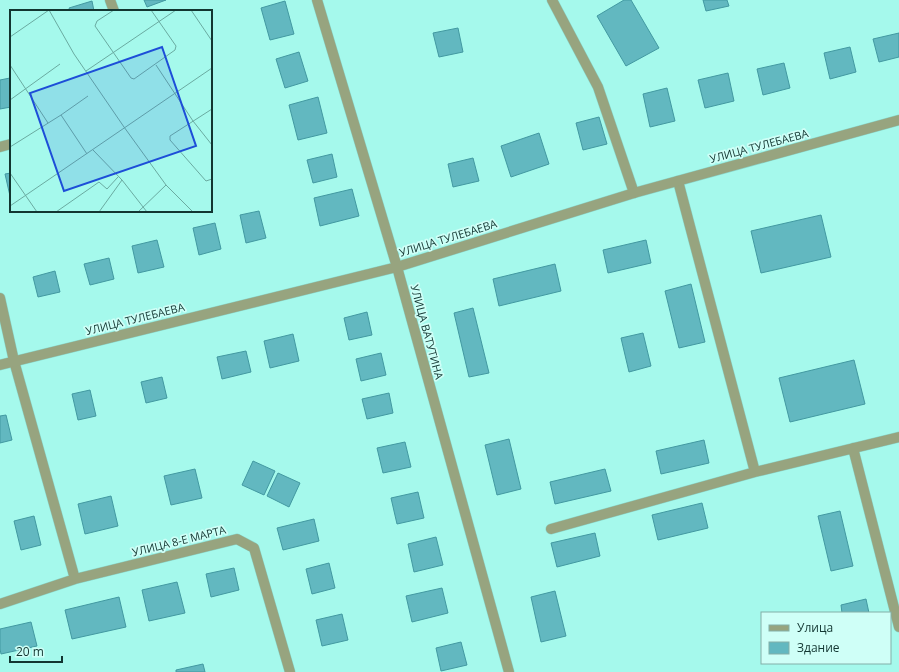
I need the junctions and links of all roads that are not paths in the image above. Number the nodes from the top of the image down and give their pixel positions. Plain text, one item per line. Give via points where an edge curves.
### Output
1 (110, 0) edge
2 (317, 0) edge
3 (552, 0) edge
4 (114, 10) edge
5 (899, 120) edge
6 (10, 144) edge
7 (0, 147) edge
8 (678, 181) junction
9 (634, 193) junction
10 (397, 267) junction
11 (0, 298) edge
12 (14, 361) junction
13 (0, 365) edge
14 (899, 437) edge
15 (853, 448) junction
16 (755, 472) junction
17 (551, 529) dead end
18 (75, 579) junction
19 (0, 604) edge
20 (899, 627) edge
21 (290, 672) edge
22 (509, 672) edge

1 - 4 street
2 - 10 street, УЛИЦА ВАТУТИНА
3 - 9 street via 598,87
5 - 8 street, УЛИЦА ТУЛЕБАЕВА
6 - 7 street
8 - 9 street, УЛИЦА ТУЛЕБАЕВА
8 - 16 street
9 - 10 street, УЛИЦА ТУЛЕБАЕВА
10 - 12 street, УЛИЦА ТУЛЕБАЕВА
10 - 22 street, УЛИЦА ВАТУТИНА
11 - 12 street
12 - 13 street, УЛИЦА ТУЛЕБАЕВА
12 - 18 street
14 - 15 street
15 - 16 street
15 - 20 street
16 - 17 street
18 - 19 street, УЛИЦА 8-Е МАРТА
18 - 21 street, УЛИЦА 8-Е МАРТА via 237,539 254,548

